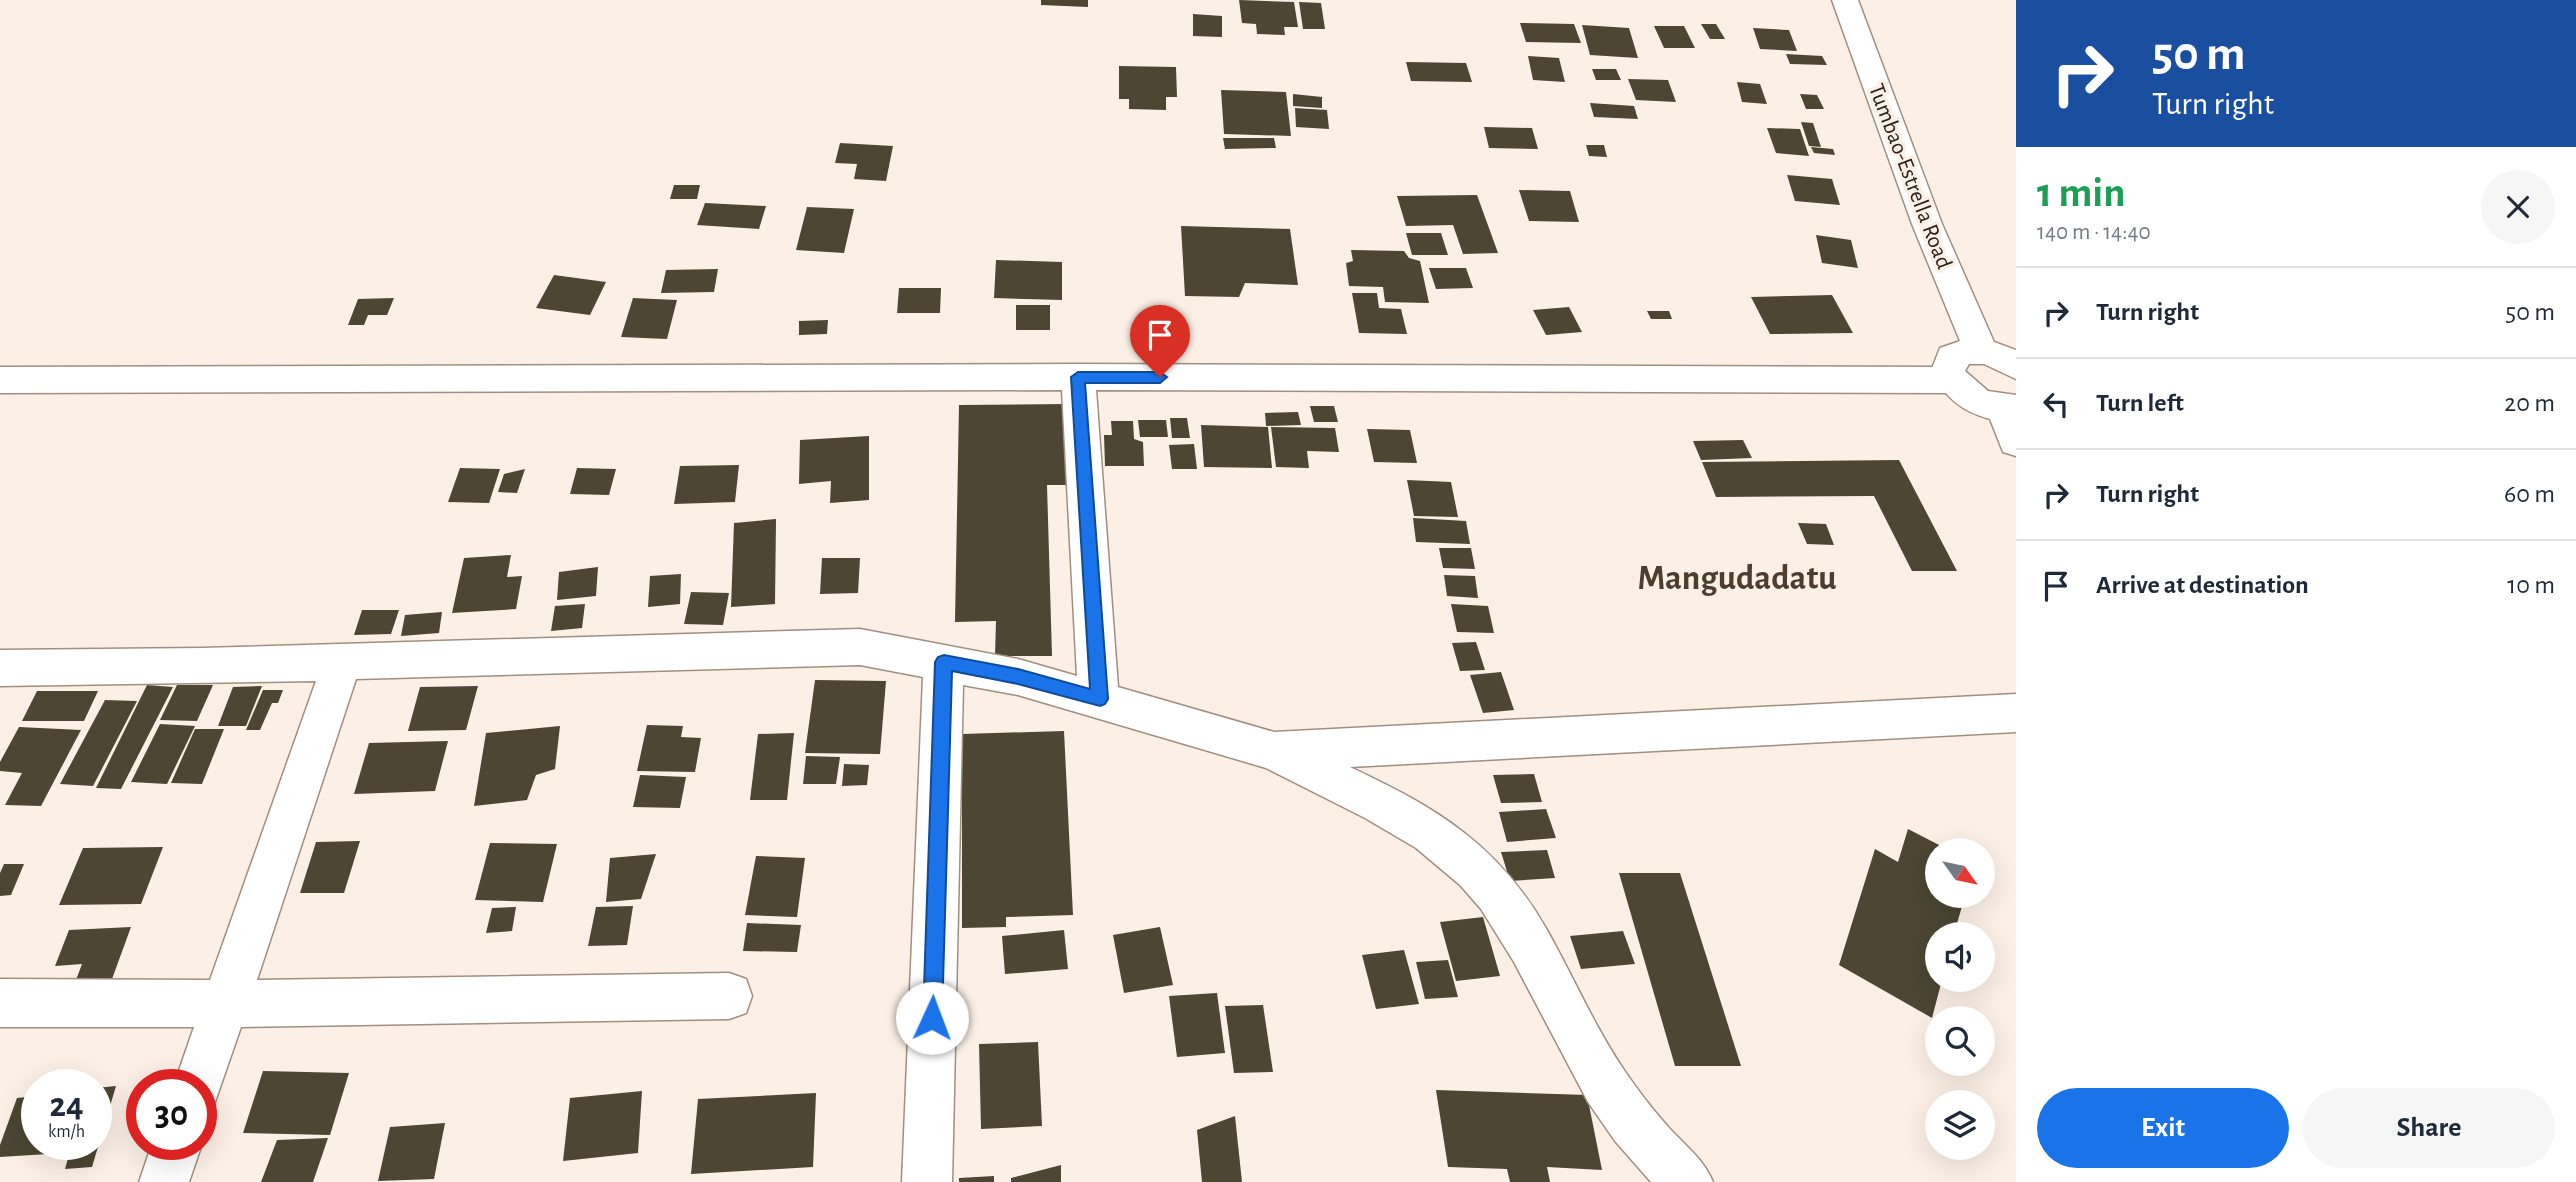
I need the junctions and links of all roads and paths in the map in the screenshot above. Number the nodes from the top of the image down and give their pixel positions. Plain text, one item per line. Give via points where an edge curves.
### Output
1 (1845, 0) edge
2 (1980, 351) junction
3 (2016, 366) edge
4 (1078, 377) junction
5 (0, 380) edge
6 (1952, 380) junction
7 (2010, 408) edge
8 (2016, 442) edge
9 (342, 662) junction
10 (944, 662) junction
11 (0, 668) edge
12 (1100, 699) junction
13 (2016, 713) edge
14 (1274, 751) junction
15 (729, 996) dead end
16 (0, 1003) edge
17 (226, 1004) junction
18 (204, 1069) edge
19 (172, 1160) edge
20 (164, 1182) edge
21 (927, 1182) edge
22 (1688, 1182) edge

1 - 2 street, Tumbao-Estrella Road via 1927,224
2 - 3 street
2 - 6 street via 1952,357 1948,363
4 - 5 street
4 - 6 street
4 - 12 street
6 - 7 street via 1973,399
7 - 8 street
9 - 10 street via 860,647
9 - 11 street
9 - 17 street
10 - 12 street
10 - 21 street
12 - 14 street
13 - 14 street
14 - 22 street via 1440,839 1476,870 1505,905 1604,1084 1648,1142
15 - 17 street
16 - 17 street
17 - 18 street
19 - 20 street

